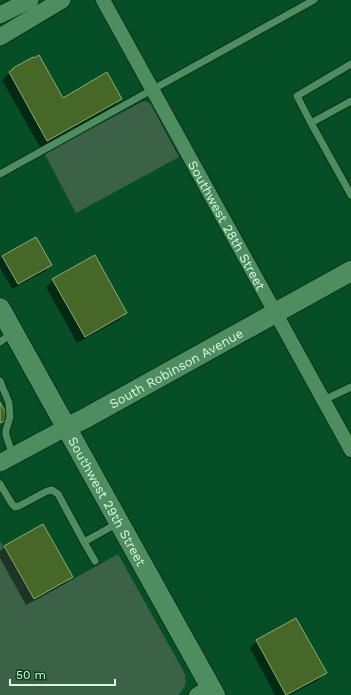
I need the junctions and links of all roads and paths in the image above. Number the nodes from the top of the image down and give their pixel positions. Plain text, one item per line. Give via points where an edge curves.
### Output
1 (30, 0) edge
2 (62, 0) edge
3 (103, 0) edge
4 (314, 0) edge
5 (0, 15) edge
6 (0, 36) edge
7 (351, 64) edge
8 (152, 90) junction
9 (351, 101) edge
10 (311, 123) junction
11 (0, 174) edge
12 (351, 194) edge
13 (351, 271) edge
14 (0, 308) edge
15 (275, 313) junction
16 (7, 337) edge
17 (0, 381) edge
18 (351, 387) edge
19 (324, 400) junction
20 (67, 427) junction
21 (3, 434) edge
22 (351, 450) edge
23 (6, 460) edge
24 (0, 484) edge
25 (120, 522) junction
26 (84, 542) junction
27 (95, 561) dead end
28 (207, 692) edge

1 - 5 street
2 - 6 street
3 - 8 street, Southwest 28th Street
4 - 8 lane
7 - 10 lane via 297,96
8 - 11 lane
8 - 15 street, Southwest 28th Street
9 - 10 lane
10 - 12 lane
13 - 15 main road, South Robinson Avenue
14 - 16 main road, Southwest 29th Street
15 - 19 street, Southwest 28th Street
15 - 20 main road, South Robinson Avenue
16 - 20 main road, Southwest 29th Street
17 - 21 lane via 9,403 10,417
18 - 19 lane
19 - 22 street, Southwest 28th Street
20 - 23 street, South Robinson Avenue
20 - 25 main road, Southwest 29th Street
21 - 23 lane
24 - 26 lane via 15,507 47,491 52,490 58,494
25 - 26 lane
25 - 28 main road, Southwest 29th Street
26 - 27 lane

